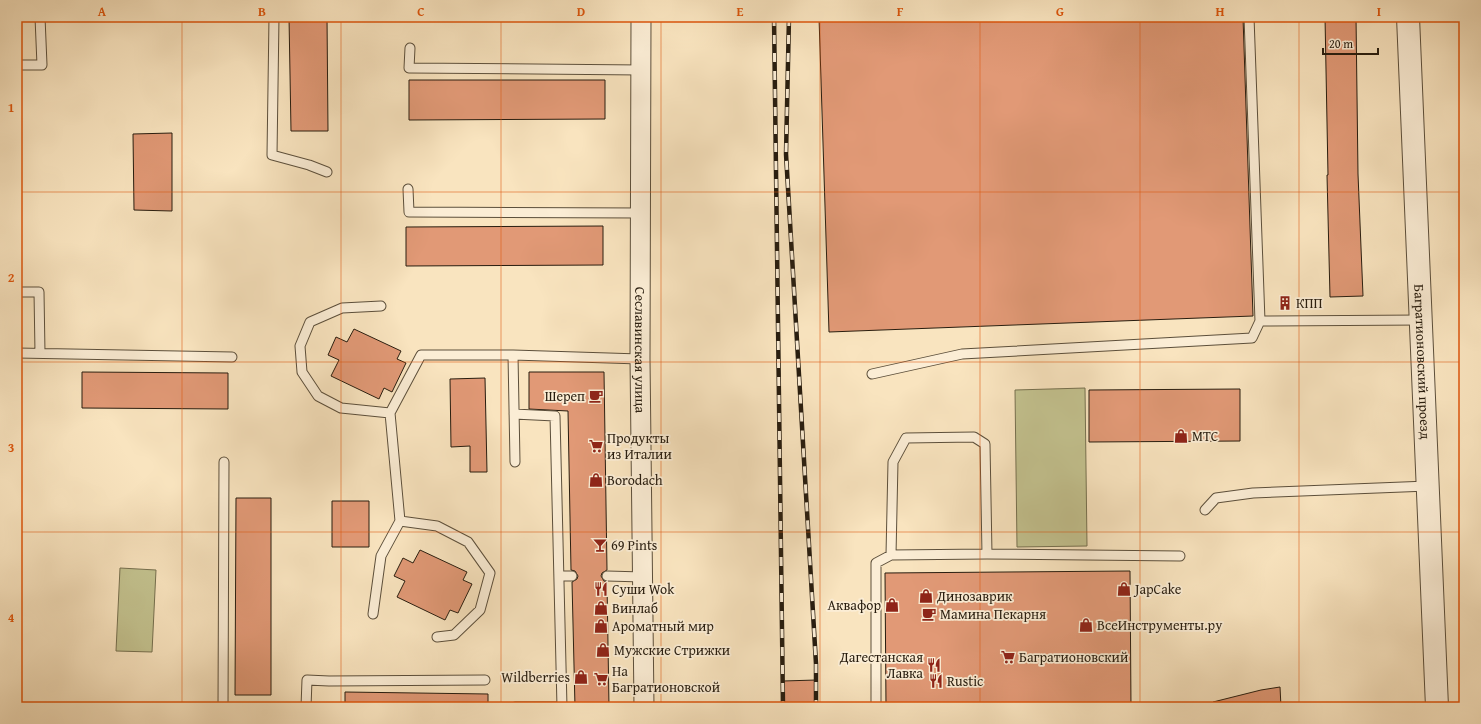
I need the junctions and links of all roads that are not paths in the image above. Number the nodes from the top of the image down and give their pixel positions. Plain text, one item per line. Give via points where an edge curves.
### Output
1 (40, 17) edge
2 (274, 17) edge
3 (641, 17) edge
4 (1249, 17) edge
5 (1408, 17) edge
6 (410, 48) dead end
7 (17, 65) edge
8 (641, 70) junction
9 (327, 172) dead end
10 (408, 189) dead end
11 (640, 213) junction
12 (17, 292) edge
13 (381, 306) dead end
14 (1421, 320) junction
15 (1260, 321) junction
16 (17, 353) edge
17 (40, 353) junction
18 (513, 355) junction
19 (232, 357) dead end
20 (640, 359) junction
21 (872, 374) dead end
22 (390, 413) junction
23 (514, 414) junction
24 (224, 462) dead end
25 (515, 462) dead end
26 (1428, 486) junction
27 (1205, 510) dead end
28 (400, 521) junction
29 (987, 554) junction
30 (891, 555) junction
31 (1180, 556) dead end
32 (560, 576) junction
33 (572, 576) dead end
34 (607, 576) dead end
35 (643, 577) junction
36 (373, 614) dead end
37 (437, 637) dead end
38 (485, 680) dead end
39 (223, 707) edge
40 (306, 707) edge
41 (515, 707) edge
42 (644, 707) edge
43 (876, 707) edge
44 (1438, 707) edge

1 - 7 lane via 42,65
2 - 9 lane via 272,155
3 - 8 street, Сеславинская улица
4 - 15 lane
5 - 14 street, Багратионовский проезд
6 - 8 lane via 409,68
8 - 11 street, Сеславинская улица
10 - 11 lane via 409,212
11 - 20 street, Сеславинская улица
12 - 17 lane via 39,292
13 - 22 lane via 342,308 310,322 300,346 302,372 318,396 341,408
14 - 15 lane
14 - 26 street, Багратионовский проезд
15 - 21 lane via 1252,338 962,354
16 - 17 lane
17 - 19 lane
18 - 20 lane
18 - 22 lane via 421,355
18 - 23 lane
20 - 35 street, Сеславинская улица
22 - 28 lane
23 - 25 lane
23 - 32 lane via 555,416
24 - 39 lane
26 - 27 lane via 1253,493 1216,498
26 - 44 street, Багратионовский проезд
28 - 36 lane via 381,556
28 - 37 lane via 437,526 468,542 490,573 480,610 454,635
29 - 30 lane
29 - 30 lane via 985,444 974,437 906,438 893,462
29 - 31 lane
30 - 43 lane via 876,563
32 - 33 lane
32 - 41 lane via 562,707
34 - 35 lane
35 - 42 street, Сеславинская улица
38 - 40 lane via 307,680

